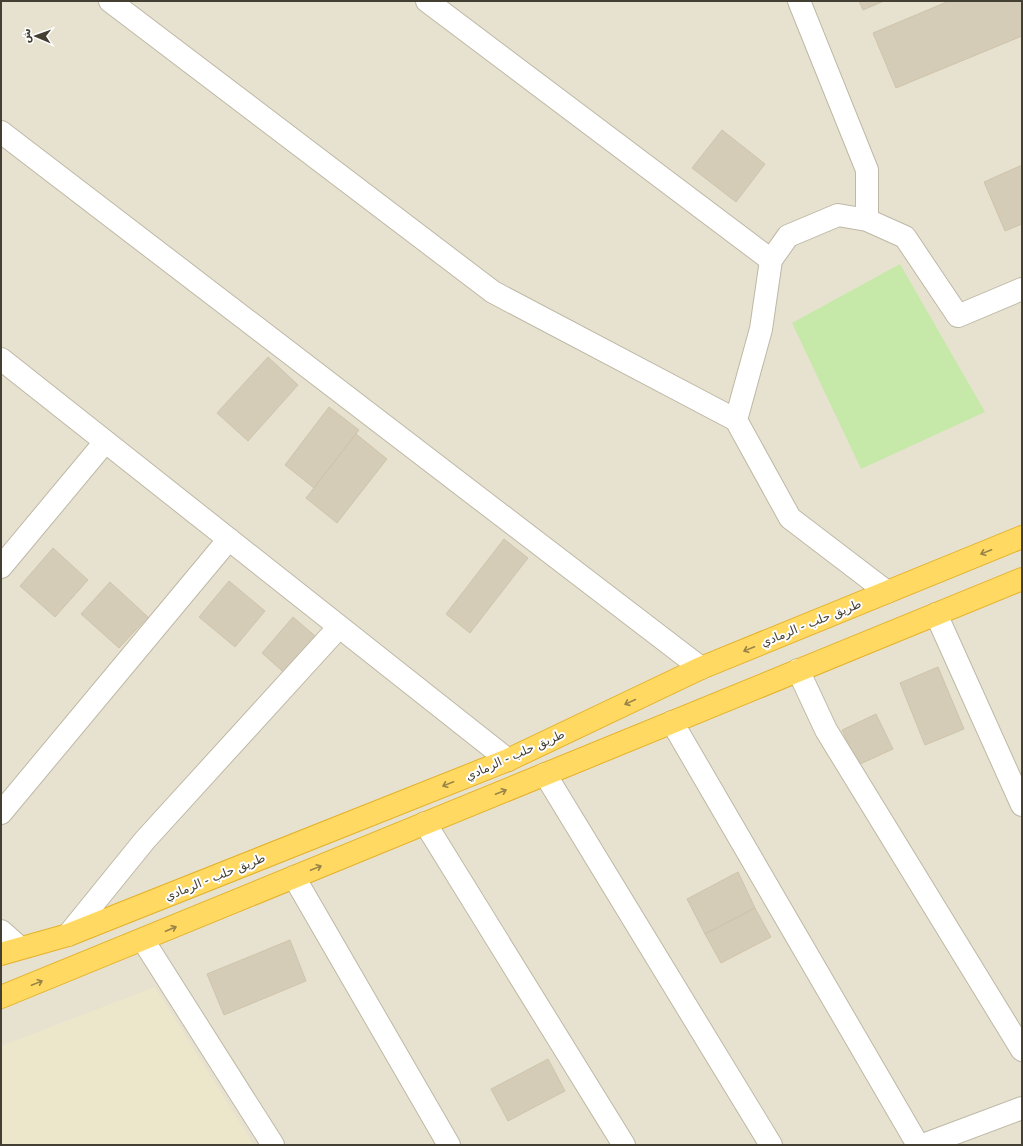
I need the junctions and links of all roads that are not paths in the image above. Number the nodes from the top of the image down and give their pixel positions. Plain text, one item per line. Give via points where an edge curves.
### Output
1 (110, 1) edge
2 (427, 1) edge
3 (798, 1) edge
4 (1, 132) edge
5 (867, 220) junction
6 (771, 260) junction
7 (1022, 290) edge
8 (1, 359) edge
9 (736, 420) junction
10 (106, 442) junction
11 (1022, 537) edge
12 (229, 539) junction
13 (1, 567) edge
14 (1022, 579) edge
15 (887, 592) junction
16 (936, 614) junction
17 (339, 627) junction
18 (701, 668) junction
19 (798, 670) junction
20 (672, 722) junction
21 (508, 760) junction
22 (545, 774) junction
23 (1022, 805) edge
24 (1, 813) edge
25 (425, 823) junction
26 (294, 877) junction
27 (1, 931) edge
28 (68, 935) junction
29 (143, 940) junction
30 (11, 951) edge
31 (1, 997) edge
32 (1022, 1050) edge
33 (1022, 1108) edge
34 (273, 1145) edge
35 (449, 1145) edge
36 (624, 1145) edge
37 (771, 1145) edge
38 (918, 1145) edge
39 (923, 1145) edge

1 - 9 street via 493,292
2 - 6 street
3 - 5 street via 867,170
4 - 18 street
5 - 6 street via 838,215 788,236
5 - 7 street via 905,237 958,316
6 - 9 street via 761,329
8 - 10 street
9 - 15 street via 790,518
10 - 12 street
10 - 13 street
11 -> 15 highway, طريق حلب - الرمادي
12 - 17 street
12 - 24 street
14 - 16 highway
15 -> 18 highway, طريق حلب - الرمادي
16 - 19 highway
16 - 23 street
17 - 21 street
17 - 28 street via 145,840
18 -> 21 highway, طريق حلب - الرمادي
19 - 20 highway
19 - 32 street via 826,730
20 - 22 highway
20 - 38 street
21 -> 28 highway, طريق حلب - الرمادي
25 -> 22 highway
22 - 37 street
26 -> 25 highway
25 - 36 street
29 -> 26 highway
26 - 35 street
27 - 30 street
28 - 30 highway, طريق حلب - الرمادي
31 -> 29 highway
29 - 34 street
33 - 39 street

